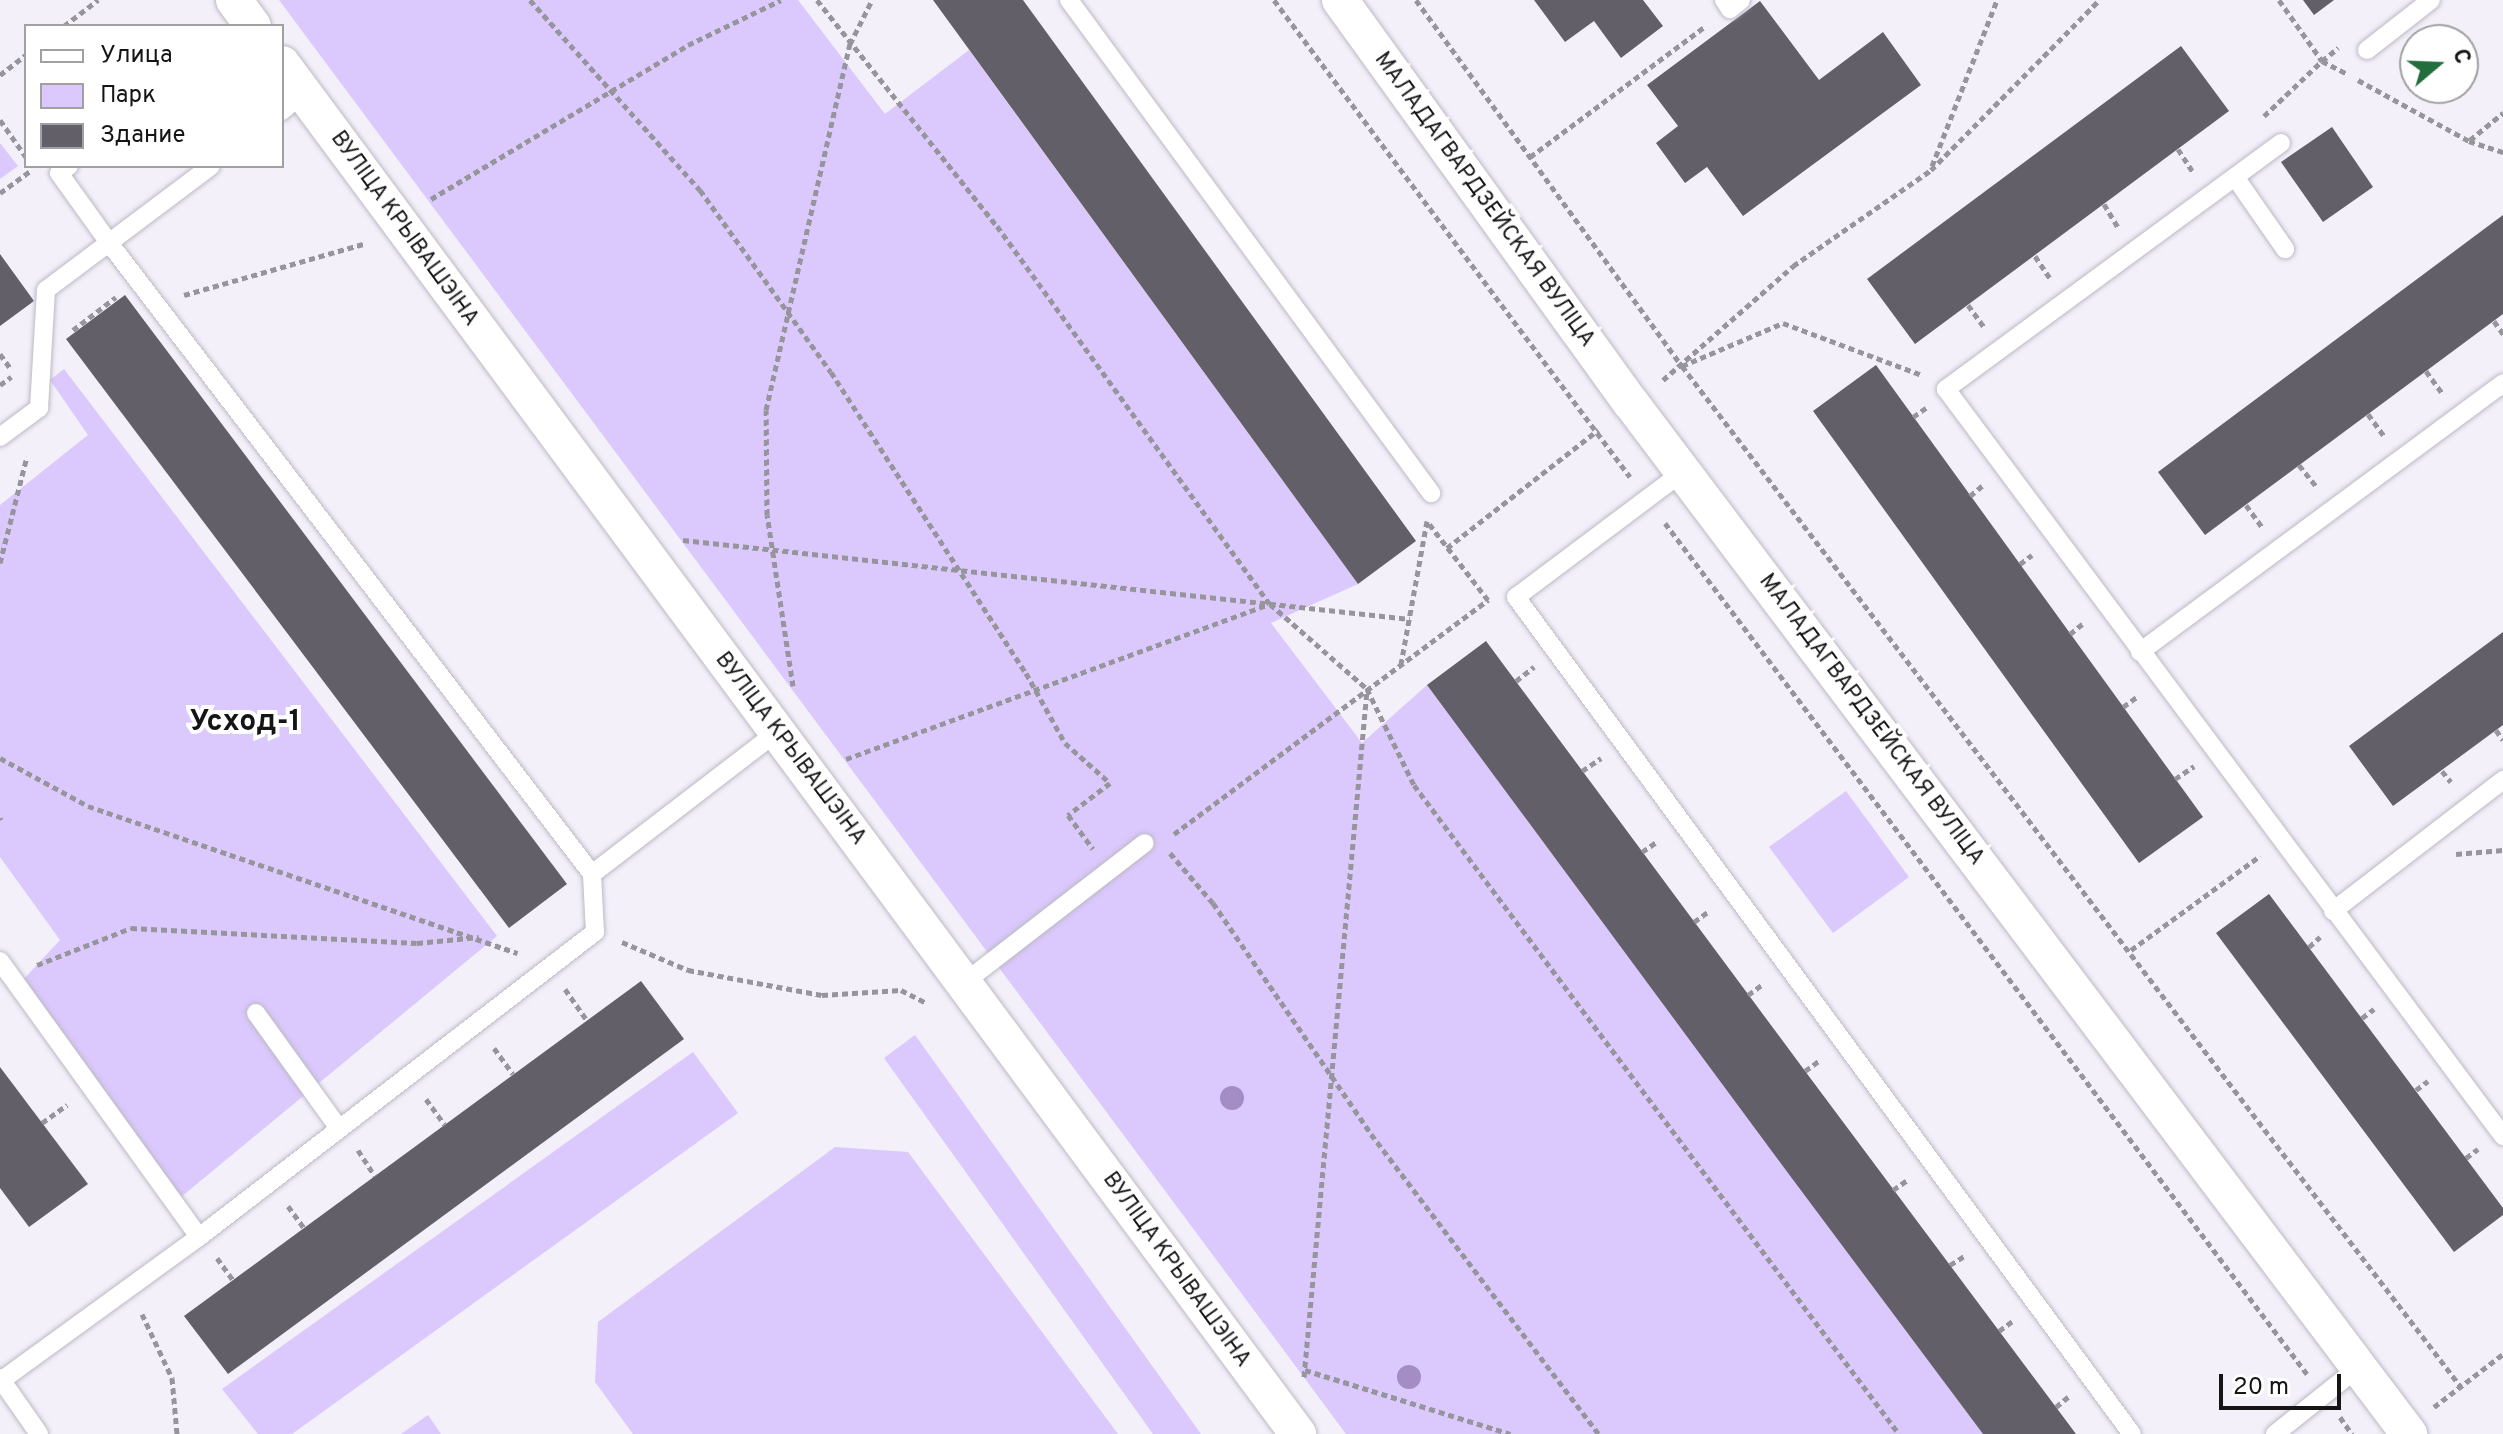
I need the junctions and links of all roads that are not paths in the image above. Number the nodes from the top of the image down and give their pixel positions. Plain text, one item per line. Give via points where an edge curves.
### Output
1 (234, 0) edge
2 (1069, 0) edge
3 (1340, 0) edge
4 (2431, 0) edge
5 (252, 24) edge
6 (2367, 50) dead end
7 (284, 71) edge
8 (293, 102) edge
9 (2281, 143) dead end
10 (66, 168) edge
11 (208, 168) edge
12 (2235, 177) junction
13 (110, 244) junction
14 (2285, 249) dead end
15 (2503, 383) edge
16 (0, 437) edge
17 (1684, 471) junction
18 (1431, 493) dead end
19 (2140, 652) junction
20 (777, 732) junction
21 (2503, 780) edge
22 (1145, 843) dead end
23 (592, 874) junction
24 (2333, 911) junction
25 (5, 968) edge
26 (965, 982) junction
27 (256, 1013) dead end
28 (344, 1133) junction
29 (2503, 1136) edge
30 (204, 1242) junction
31 (2359, 1367) junction
32 (1, 1379) edge
33 (1296, 1431) edge
34 (2407, 1431) edge
35 (39, 1434) edge
36 (2132, 1434) edge
37 (2275, 1434) edge

1 - 5 street
2 - 18 lane
3 - 17 street, МАЛАДАГВАРДЗЕЙСКАЯ ВУЛІЦА
4 - 6 lane
7 - 8 street, ВУЛІЦА КРЫВАШЭІНА
8 - 20 street, ВУЛІЦА КРЫВАШЭІНА via 396,220
9 - 12 lane
10 - 13 lane via 59,173
11 - 13 lane
12 - 14 lane
12 - 19 lane via 1946,389
13 - 16 lane via 46,290 39,408
13 - 23 lane
15 - 19 lane
17 - 31 street, МАЛАДАГВАРДЗЕЙСКАЯ ВУЛІЦА
17 - 36 lane via 1516,597
19 - 24 lane
20 - 23 lane
20 - 26 street, ВУЛІЦА КРЫВАШЭІНА
21 - 24 lane
22 - 26 lane
23 - 28 lane via 595,932 556,974
24 - 29 lane
25 - 30 lane
26 - 33 street, ВУЛІЦА КРЫВАШЭІНА
27 - 28 lane
28 - 30 lane
30 - 32 lane
31 - 34 street, МАЛАДАГВАРДЗЕЙСКАЯ ВУЛІЦА
31 - 37 lane
32 - 35 lane

